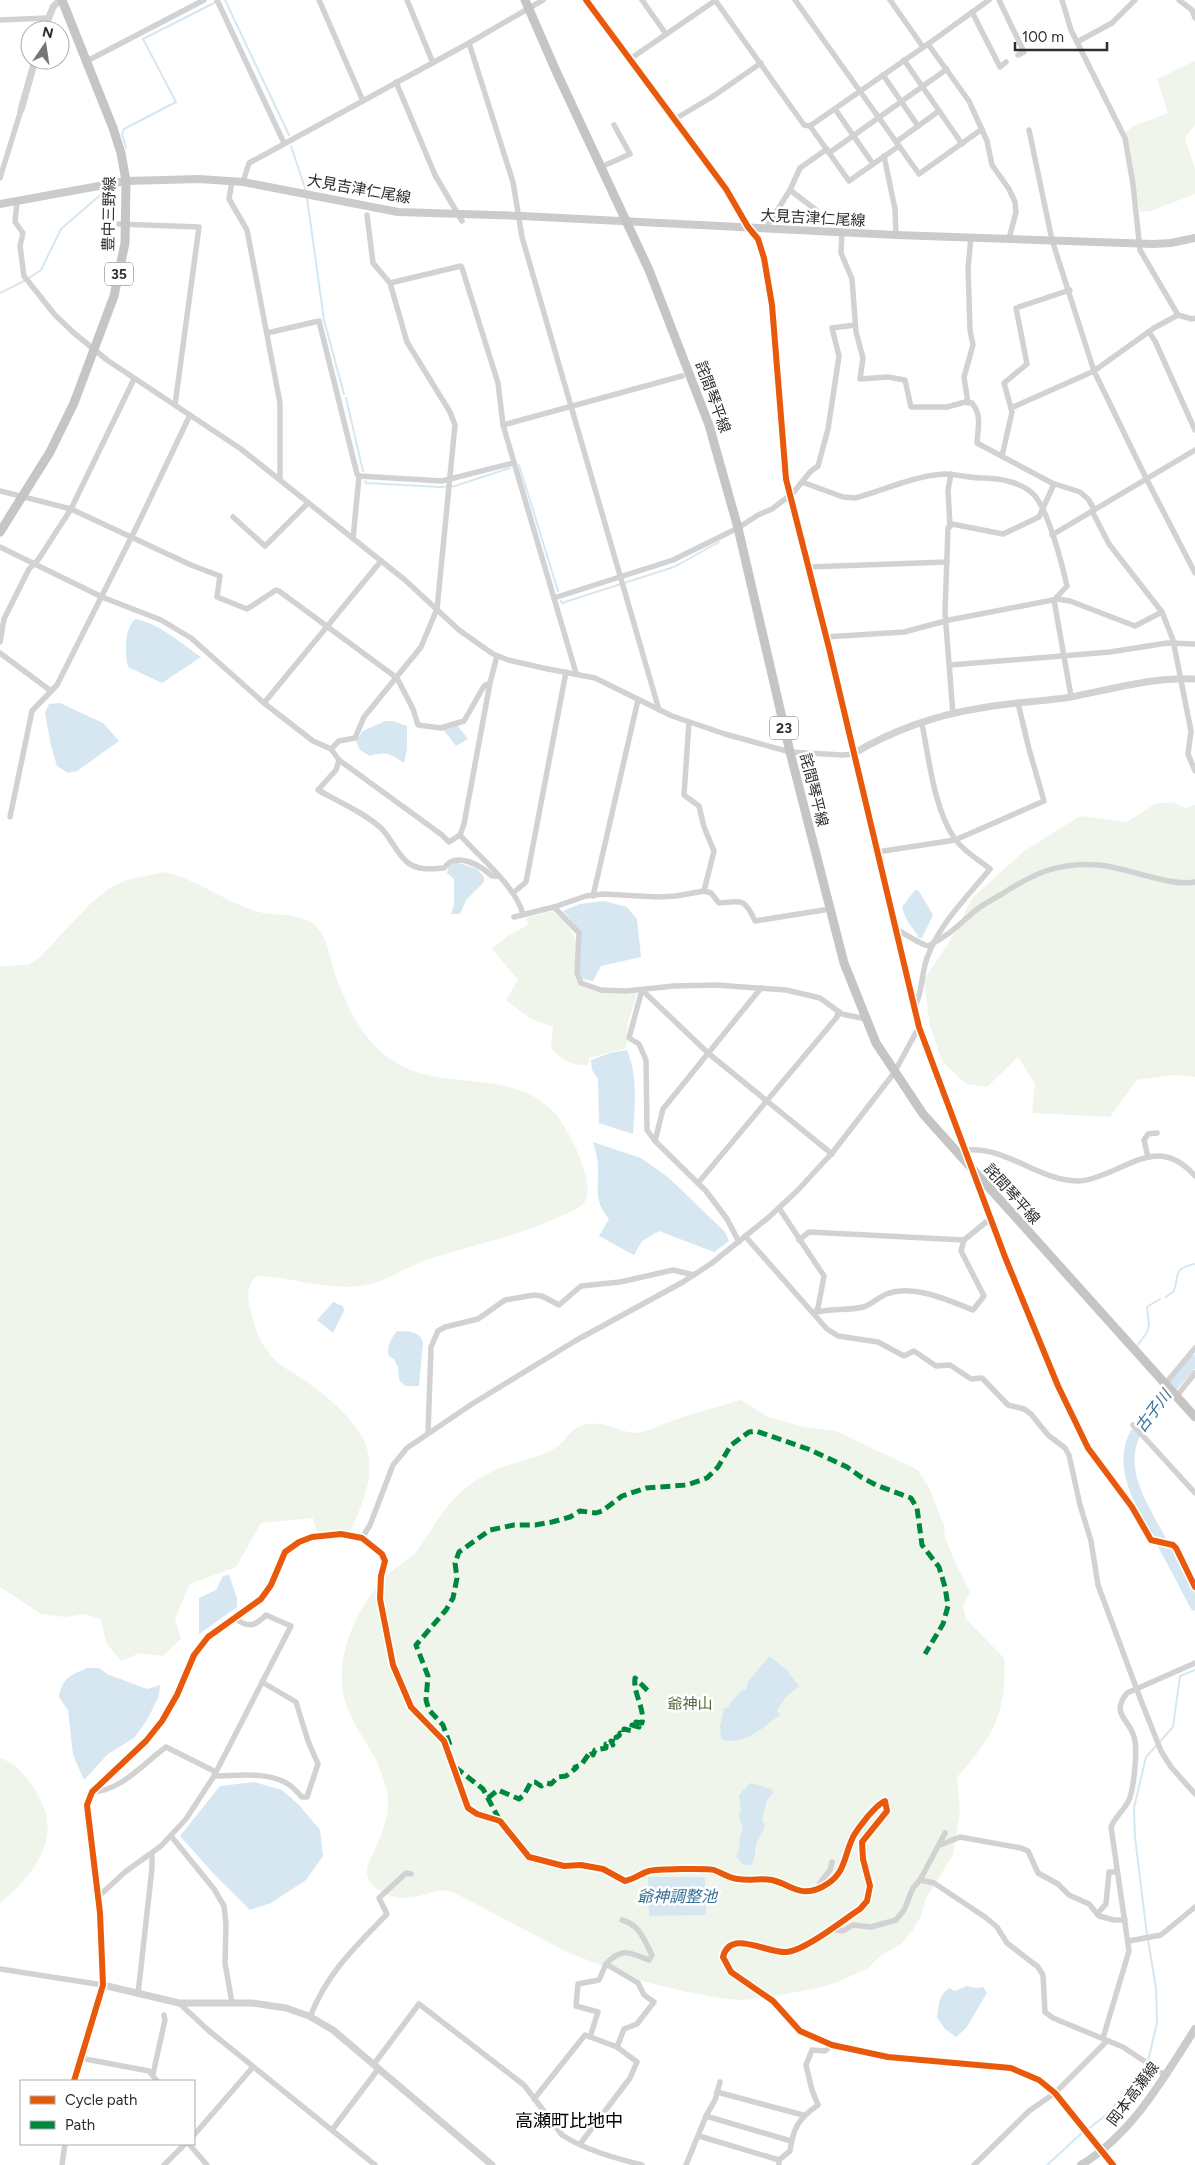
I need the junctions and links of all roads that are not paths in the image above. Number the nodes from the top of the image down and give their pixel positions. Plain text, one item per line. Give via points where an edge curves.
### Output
1 (61, 0) edge
2 (204, 0) edge
3 (217, 0) edge
4 (319, 0) edge
5 (407, 0) edge
6 (543, 0) edge
7 (586, 0) edge
8 (642, 0) edge
9 (715, 0) edge
10 (795, 0) edge
11 (890, 0) edge
12 (999, 0) edge
13 (1062, 0) edge
14 (1135, 0) edge
15 (1179, 0) edge
16 (985, 1) edge
17 (527, 4) edge
18 (972, 12) junction
19 (47, 18) joint
20 (1195, 18) edge
21 (0, 20) edge
22 (666, 34) junction
23 (1077, 42) junction
24 (469, 43) junction
25 (926, 45) junction
26 (1018, 55) dead end
27 (630, 59) junction
28 (904, 60) junction
29 (86, 61) junction
30 (1006, 62) dead end
31 (433, 63) junction
32 (760, 64) junction
33 (947, 69) junction
34 (32, 70) edge
35 (883, 75) junction
36 (396, 82) junction
37 (922, 87) junction
38 (860, 91) junction
39 (363, 101) junction
40 (901, 102) junction
41 (835, 109) junction
42 (21, 110) joint
43 (939, 111) junction
44 (879, 118) junction
45 (674, 119) junction
46 (614, 125) dead end
47 (810, 126) junction
48 (918, 126) junction
49 (982, 130) junction
50 (1029, 130) dead end
51 (853, 136) junction
52 (284, 143) junction
53 (898, 144) junction
54 (962, 144) junction
55 (828, 151) junction
56 (884, 156) junction
57 (873, 164) junction
58 (601, 167) junction
59 (0, 178) edge
60 (126, 181) junction
61 (232, 181) junction
62 (243, 182) junction
63 (790, 190) junction
64 (17, 202) junction
65 (0, 204) edge
66 (816, 210) dead end
67 (367, 215) dead end
68 (518, 216) junction
69 (460, 218) junction
70 (626, 221) junction
71 (122, 224) junction
72 (748, 227) junction
73 (766, 228) junction
74 (842, 232) junction
75 (896, 235) junction
76 (971, 237) junction
77 (1195, 238) edge
78 (1009, 239) junction
79 (1052, 240) junction
80 (1140, 244) junction
81 (390, 282) junction
82 (1070, 290) junction
83 (1178, 315) junction
84 (1193, 318) edge
85 (855, 325) junction
86 (1195, 326) edge
87 (1148, 332) junction
88 (267, 333) junction
89 (94, 350) junction
90 (1094, 371) junction
91 (682, 376) dead end
92 (134, 379) junction
93 (968, 403) junction
94 (175, 405) junction
95 (572, 407) junction
96 (1011, 408) junction
97 (190, 415) junction
98 (503, 425) junction
99 (1195, 430) edge
100 (1195, 450) edge
101 (1002, 456) junction
102 (514, 463) junction
103 (951, 474) junction
104 (359, 476) junction
105 (1146, 478) junction
106 (280, 479) junction
107 (448, 481) junction
108 (802, 482) junction
109 (1054, 484) junction
110 (0, 491) edge
111 (790, 496) junction
112 (22, 497) junction
113 (308, 503) junction
114 (70, 509) junction
115 (1093, 510) junction
116 (1043, 511) junction
117 (233, 518) dead end
118 (950, 526) junction
119 (738, 528) junction
120 (0, 532) edge
121 (1052, 535) junction
122 (131, 537) junction
123 (353, 539) junction
124 (0, 547) edge
125 (381, 561) junction
126 (947, 562) junction
127 (34, 564) junction
128 (808, 567) junction
129 (1195, 573) edge
130 (621, 578) junction
131 (101, 596) junction
132 (554, 598) junction
133 (1054, 600) junction
134 (437, 609) junction
135 (1162, 612) junction
136 (946, 621) junction
137 (327, 627) junction
138 (825, 638) junction
139 (0, 642) edge
140 (1174, 643) junction
141 (1195, 644) edge
142 (0, 653) edge
143 (497, 656) junction
144 (1064, 656) junction
145 (950, 665) junction
146 (566, 672) junction
147 (576, 673) junction
148 (397, 678) junction
149 (1179, 678) junction
150 (1195, 679) edge
151 (490, 683) junction
152 (51, 691) junction
153 (1071, 696) junction
154 (638, 700) junction
155 (264, 702) junction
156 (1018, 703) junction
157 (660, 710) junction
158 (953, 714) junction
159 (688, 722) junction
160 (922, 724) junction
161 (331, 749) junction
162 (790, 752) junction
163 (853, 754) junction
164 (339, 760) junction
165 (1195, 771) edge
166 (10, 817) dead end
167 (460, 835) junction
168 (955, 840) junction
169 (877, 852) junction
170 (499, 876) junction
171 (1195, 882) edge
172 (704, 891) junction
173 (512, 893) junction
174 (593, 896) junction
175 (554, 907) junction
176 (830, 909) junction
177 (523, 914) junction
178 (514, 917) dead end
179 (896, 929) junction
180 (936, 943) junction
181 (761, 988) junction
182 (642, 990) junction
183 (915, 1006) junction
184 (838, 1011) junction
185 (866, 1019) junction
186 (919, 1027) junction
187 (708, 1052) junction
188 (894, 1073) junction
189 (768, 1101) junction
190 (1157, 1133) dead end
191 (655, 1141) junction
192 (966, 1150) junction
193 (832, 1154) junction
194 (1148, 1157) junction
195 (975, 1173) junction
196 (1195, 1176) edge
197 (698, 1183) junction
198 (779, 1208) junction
199 (991, 1218) junction
200 (745, 1236) junction
201 (799, 1240) junction
202 (964, 1240) junction
203 (739, 1242) junction
204 (694, 1274) junction
205 (813, 1314) junction
206 (1195, 1348) edge
207 (1195, 1373) edge
208 (1165, 1384) junction
209 (1176, 1396) junction
210 (1195, 1417) edge
211 (1133, 1425) dead end
212 (428, 1433) junction
213 (1195, 1493) edge
214 (362, 1538) junction
215 (1195, 1587) edge
216 (234, 1618) junction
217 (1195, 1663) edge
218 (262, 1682) junction
219 (1136, 1688) junction
220 (215, 1774) junction
221 (92, 1792) junction
222 (1195, 1794) edge
223 (885, 1801) joint
224 (945, 1832) dead end
225 (171, 1836) junction
226 (940, 1845) junction
227 (152, 1852) junction
228 (832, 1862) dead end
229 (1116, 1872) junction
230 (411, 1874) dead end
231 (920, 1880) junction
232 (822, 1887) junction
233 (97, 1898) junction
234 (1195, 1907) edge
235 (1097, 1914) junction
236 (622, 1920) dead end
237 (1125, 1920) junction
238 (830, 1929) junction
239 (1128, 1941) junction
240 (606, 1964) junction
241 (0, 1969) edge
242 (103, 1985) junction
243 (138, 1994) junction
244 (178, 2003) junction
245 (232, 2003) junction
246 (164, 2015) dead end
247 (310, 2017) junction
248 (1195, 2029) edge
249 (590, 2037) junction
250 (1105, 2039) junction
251 (832, 2045) junction
252 (617, 2048) junction
253 (80, 2058) junction
254 (376, 2066) junction
255 (253, 2067) junction
256 (153, 2074) junction
257 (1165, 2075) junction
258 (74, 2080) edge
259 (156, 2080) edge
260 (720, 2082) dead end
261 (717, 2092) junction
262 (1055, 2093) junction
263 (534, 2099) junction
264 (706, 2116) junction
265 (803, 2116) junction
266 (332, 2130) junction
267 (195, 2134) edge
268 (698, 2136) junction
269 (791, 2141) junction
270 (580, 2144) junction
271 (65, 2145) edge
272 (186, 2145) edge
273 (188, 2145) edge
274 (1101, 2151) junction
275 (779, 2162) edge
276 (62, 2165) edge
277 (164, 2165) edge
278 (207, 2165) edge
279 (374, 2165) edge
280 (492, 2165) edge
281 (642, 2165) edge
282 (686, 2165) edge
283 (974, 2165) edge
284 (1081, 2165) edge
285 (1113, 2165) edge

1 - 19 street
1 - 29 main road, 豊中三野線 / 35
2 - 29 street
3 - 52 street
4 - 39 street
5 - 31 street
6 - 17 street
7 - 27 street
8 - 22 street
9 - 22 street
9 - 32 street
10 - 38 street
11 - 25 street
12 - 26 street via 1024,52
13 - 23 street
14 - 23 street via 1112,23
15 - 20 street via 1192,10
16 - 18 street
17 - 24 street
17 - 58 main road, 詫間琴平線 / 23
18 - 25 street
18 - 30 street via 982,38 1000,67
19 - 21 street
22 - 27 street
23 - 80 street via 1125,138
24 - 31 street
24 - 68 street via 514,182
25 - 28 street
25 - 33 street
27 - 45 street
28 - 35 street
28 - 37 street
29 - 60 main road, 豊中三野線 / 35 via 113,128
31 - 36 street
32 - 45 street
32 - 47 street via 804,125
33 - 37 street
33 - 49 street via 969,101
34 - 42 street
35 - 38 street
35 - 40 street
36 - 39 street
36 - 69 street via 435,175
37 - 40 street
37 - 43 street
38 - 41 street
38 - 44 street
39 - 52 street
40 - 44 street
40 - 48 street
41 - 47 street
41 - 51 street
42 - 59 street
43 - 48 street
43 - 54 street
44 - 51 street
44 - 53 street
45 - 72 street via 726,189
46 - 58 street via 630,154
47 - 55 street
48 - 53 street
49 - 54 street
49 - 78 street via 992,165 1015,202 1016,212
50 - 79 street
51 - 55 street
51 - 57 street
52 - 62 street via 249,163
53 - 54 street via 920,174
53 - 56 street
55 - 57 street via 849,181
55 - 63 street via 800,168
56 - 57 street
56 - 75 street via 895,209
58 - 70 main road, 詫間琴平線 / 23
60 - 61 main road, 大見吉津仁尾線
60 - 64 main road, 大見吉津仁尾線
60 - 71 main road, 豊中三野線 / 35
61 - 62 main road, 大見吉津仁尾線
61 - 88 street via 229,199 247,230
62 - 69 main road, 大見吉津仁尾線 via 398,212
63 - 66 street
63 - 73 street
64 - 65 main road, 大見吉津仁尾線
64 - 89 street via 16,222 23,233 20,246 24,276 55,315
67 - 81 street via 372,259
68 - 69 main road, 大見吉津仁尾線
68 - 70 main road, 大見吉津仁尾線
68 - 95 street
70 - 72 main road, 大見吉津仁尾線
70 - 119 main road, 詫間琴平線 / 23 via 666,311 709,425
71 - 89 main road, 豊中三野線 / 35 via 125,243 117,284
71 - 94 street via 199,227
72 - 73 main road, 大見吉津仁尾線
72 - 111 street via 758,240 768,277
73 - 74 main road, 大見吉津仁尾線
74 - 75 main road, 大見吉津仁尾線
74 - 85 street via 841,253 852,279
75 - 76 main road, 大見吉津仁尾線
76 - 78 main road, 大見吉津仁尾線
76 - 93 street via 968,268 973,344 964,378
77 - 80 main road, 大見吉津仁尾線 via 1165,244
78 - 79 main road, 大見吉津仁尾線
79 - 80 main road, 大見吉津仁尾線
79 - 82 street
80 - 83 street via 1140,250
81 - 98 street via 461,266 498,383
81 - 107 street via 407,342 450,412 454,425
82 - 90 street
82 - 96 street via 1016,308 1027,364 1004,383
83 - 84 street
83 - 87 street
84 - 86 street
85 - 93 street via 863,358 860,380 888,377 905,380 911,407 948,407
85 - 108 street via 832,328 839,356 828,429 818,466
87 - 90 street
87 - 99 street
88 - 104 street via 319,321
88 - 106 street via 280,404
89 - 92 street
89 - 112 main road, 豊中三野線 / 35 via 64,425
90 - 96 street
90 - 105 street
91 - 95 street
92 - 94 street
92 - 114 street
93 - 101 street via 978,410 977,442
94 - 97 street
95 - 98 street
95 - 130 street
96 - 101 street
97 - 106 street
97 - 122 street
98 - 102 street
100 - 105 street
101 - 109 street
102 - 107 street
102 - 132 street
103 - 108 street via 929,476 856,498 843,497
103 - 116 street via 1015,484 1035,496
103 - 118 street via 948,490
104 - 107 street
104 - 123 street
105 - 115 street
105 - 129 street
106 - 113 street
107 - 134 street
108 - 111 street
109 - 115 street via 1080,492
109 - 116 street
110 - 112 street
111 - 119 street
111 - 128 street
112 - 114 street
112 - 120 main road, 豊中三野線 / 35
113 - 117 street via 265,546
113 - 123 street
114 - 122 street
114 - 127 street
115 - 121 street
115 - 135 street via 1109,544
116 - 118 street via 1004,534
116 - 121 street
118 - 126 street
119 - 130 street via 673,560
119 - 162 main road, 詫間琴平線 / 23
121 - 133 street via 1062,560 1066,586
122 - 131 street
122 - 137 street via 220,576 217,596 247,609 276,590
123 - 125 street
124 - 127 street
125 - 134 street
125 - 137 street
126 - 128 street
126 - 136 street
127 - 131 street
127 - 139 street via 4,619
128 - 138 street
130 - 132 street
130 - 157 street
131 - 152 street
131 - 155 street via 161,620 191,638
132 - 147 street
133 - 135 street via 1070,601 1135,626
133 - 136 street
133 - 144 street
134 - 143 street via 459,630
134 - 148 street via 421,647
135 - 140 street
136 - 138 street via 904,632
136 - 145 street
137 - 148 street
137 - 155 street
138 - 163 street
140 - 141 street
140 - 144 street
140 - 149 street
142 - 152 street
143 - 146 street
143 - 151 street
144 - 145 street
144 - 153 street
145 - 158 street
146 - 147 street
146 - 173 street via 526,882
147 - 154 street via 595,678
148 - 151 street via 418,725 441,728 464,722 484,686
148 - 161 street via 364,716 355,738 339,741
149 - 150 street
149 - 153 street
149 - 165 street via 1191,731 1188,754
151 - 167 street
152 - 166 street via 32,711
153 - 156 street
154 - 157 street
154 - 174 street
155 - 161 street via 313,741
156 - 158 street
156 - 168 street via 1044,801
157 - 159 street
158 - 160 street
159 - 162 street
159 - 172 street via 684,795 699,806 714,851
160 - 163 street via 877,739
160 - 168 street via 940,805
161 - 164 street
162 - 163 street
162 - 176 main road, 詫間琴平線 / 23
163 - 169 street
164 - 167 street via 442,834 448,842
164 - 170 street via 336,770 318,790 381,828 406,862 423,870 444,868 448,863 460,860 484,868 492,876
167 - 170 street
168 - 169 street
168 - 180 street via 990,869 962,903
169 - 179 street
170 - 173 street
171 - 180 street via 1098,865 1056,867 1036,874 978,908
172 - 174 street via 667,897
172 - 176 street via 711,893 719,903 743,902 755,921
173 - 177 street
174 - 175 street
175 - 177 street
175 - 182 street via 579,933 577,973 580,983 601,990
176 - 185 main road, 詫間琴平線 / 23 via 844,963
177 - 178 street
179 - 180 street via 912,941 928,946
179 - 183 street
180 - 183 street via 928,957
181 - 182 street via 716,985
181 - 184 street via 820,998
181 - 187 street
182 - 187 street
182 - 191 street via 628,1038 639,1044 646,1060 648,1130
183 - 186 street
184 - 185 street
184 - 189 street via 837,1017
185 - 188 main road, 詫間琴平線 / 23
186 - 188 street
186 - 192 street
187 - 189 street
187 - 191 street via 663,1109
188 - 193 street
188 - 195 main road, 詫間琴平線 / 23
189 - 193 street
189 - 197 street
190 - 194 street via 1148,1134 1144,1140
191 - 197 street
192 - 194 street via 995,1152 1037,1172 1079,1181
192 - 195 street
193 - 198 street
194 - 196 street via 1177,1159
195 - 199 street
195 - 208 main road, 詫間琴平線 / 23
197 - 203 street via 727,1219
198 - 200 street
198 - 201 street
199 - 202 street
199 - 215 street via 1048,1364 1088,1448 1132,1506 1151,1540 1176,1548
200 - 203 street
200 - 205 street
201 - 202 street via 809,1232
201 - 205 street via 824,1276 819,1306
202 - 205 street via 961,1251 984,1296 973,1310 947,1299 900,1292 888,1293 861,1308 833,1308
203 - 204 street
204 - 212 street via 575,1341
204 - 212 street via 673,1270 620,1282 581,1286 559,1305 534,1295 505,1300 478,1319 438,1331 431,1347
205 - 219 street via 838,1336 878,1342 904,1356 914,1351 936,1366 950,1365 970,1379 982,1378 1008,1405 1031,1414 1048,1435 1065,1448 1091,1541 1098,1584
206 - 208 street
207 - 209 street
208 - 209 main road, 詫間琴平線 / 23
209 - 210 main road, 詫間琴平線 / 23
211 - 213 street
212 - 214 street via 407,1448 394,1465
214 - 216 street via 341,1534 299,1542 284,1552 261,1599
214 - 232 street via 376,1547 385,1561 380,1599 393,1665 411,1707 444,1741 471,1811 500,1821 528,1857 564,1866 603,1869 625,1881 648,1871 713,1869 724,1876 753,1881 766,1879 805,1892
216 - 218 street via 250,1626 266,1615 291,1626
216 - 221 street via 208,1637 194,1655 177,1695 146,1741
217 - 219 street
218 - 220 street
218 - 220 street via 296,1702 318,1764 307,1797 302,1797 287,1783 270,1778
219 - 222 street via 1161,1751 1170,1767
219 - 229 street via 1128,1693 1120,1708 1122,1717 1133,1732 1136,1748 1130,1797 1111,1827
220 - 221 street via 166,1747 124,1780 107,1790
220 - 225 street
221 - 233 street via 87,1805
223 - 232 street via 879,1803 852,1838 844,1866 832,1881
223 - 238 street via 887,1812 862,1842 870,1886 867,1902
224 - 226 street
225 - 227 street
225 - 245 street via 224,1906 225,1964
226 - 231 street
226 - 235 street via 960,1838 1028,1851 1038,1873 1089,1904
227 - 233 street
227 - 243 street
228 - 232 street via 820,1883
229 - 235 street via 1109,1872 1106,1904
229 - 237 street
230 - 247 street via 406,1873 379,1898 387,1914 336,1968
231 - 238 street via 896,1920 871,1926 852,1924 843,1931
231 - 250 street via 934,1883 986,1917 998,1926 1007,1943 1038,1967 1043,1975 1045,2012
233 - 242 street
234 - 239 street via 1161,1935
235 - 237 street
236 - 240 street via 632,1923 652,1955 649,1960 631,1952 615,1954
237 - 239 street
238 - 251 street via 790,1952 742,1942 731,1944 723,1957 731,1972 773,2001 800,2031
239 - 250 street via 1125,1968
240 - 249 street via 599,1980 578,1984 576,2006 598,2012
240 - 252 street via 638,1984 644,1995 654,2002 637,2024 624,2029
241 - 242 street
242 - 243 street
242 - 253 street
243 - 244 street
244 - 245 street
244 - 255 street
245 - 247 street via 286,2008
246 - 256 street
247 - 254 street via 333,2030
248 - 257 main road, 岡本高瀬線
249 - 252 street
249 - 263 street via 585,2035
250 - 257 street
250 - 262 street
251 - 262 street via 888,2057 1011,2068 1039,2080
251 - 265 street via 825,2051 812,2050 806,2065 818,2105
252 - 270 street via 637,2062 630,2078
253 - 256 street
253 - 258 street
254 - 263 street via 420,2004 524,2085
254 - 266 street
254 - 280 street
255 - 266 street
255 - 267 street
256 - 259 street
257 - 274 main road, 岡本高瀬線 via 1132,2122
260 - 261 street
261 - 264 street
261 - 265 street
262 - 274 street
262 - 283 street via 1029,2112
263 - 270 street via 562,2135
264 - 268 street
264 - 269 street
265 - 269 street
266 - 279 street
268 - 275 street
268 - 282 street
269 - 275 street via 790,2151
270 - 281 street
271 - 276 street
272 - 277 street
273 - 278 street
274 - 284 main road, 岡本高瀬線
274 - 285 street

